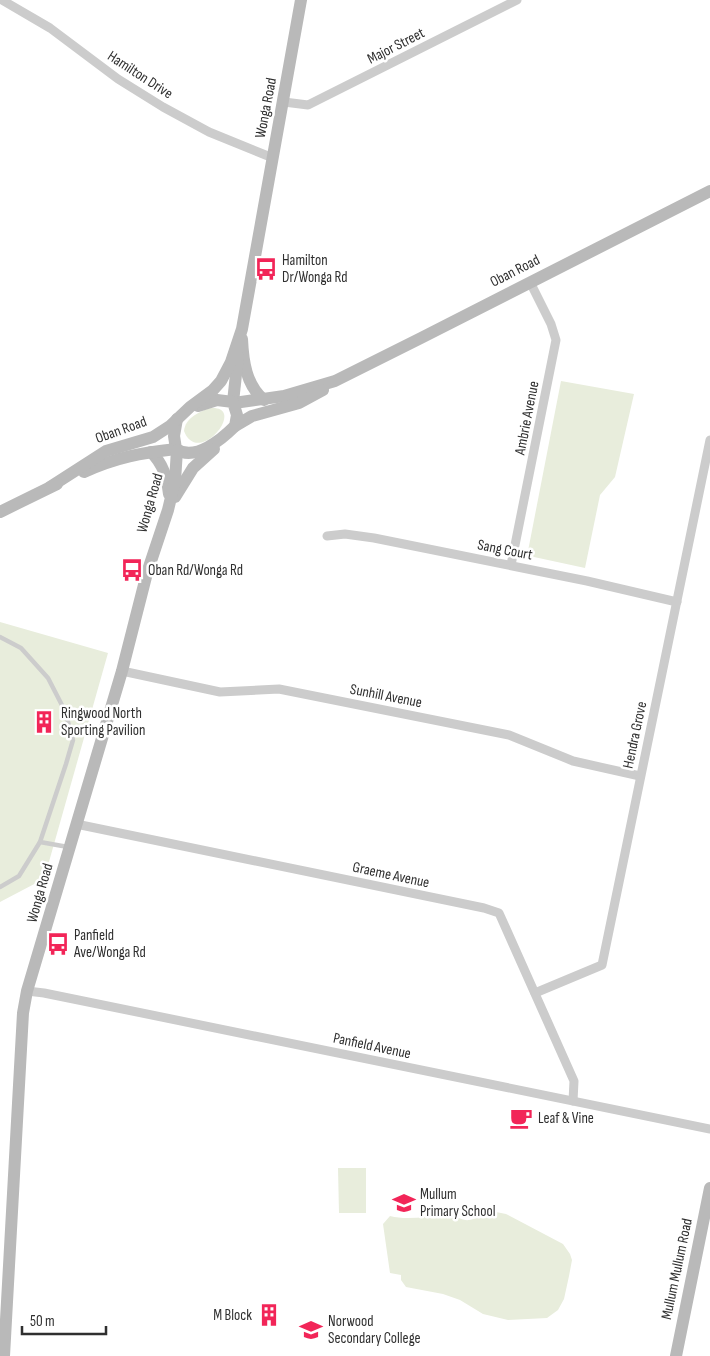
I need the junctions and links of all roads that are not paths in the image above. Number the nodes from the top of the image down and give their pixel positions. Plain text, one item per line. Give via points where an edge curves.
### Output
1 (2, 0) edge
2 (302, 0) edge
3 (517, 0) edge
4 (284, 102) junction
5 (272, 158) junction
6 (710, 191) edge
7 (530, 282) junction
8 (240, 336) junction
9 (335, 381) junction
10 (264, 400) junction
11 (234, 403) junction
12 (178, 418) junction
13 (235, 427) junction
14 (710, 440) edge
15 (176, 450) junction
16 (151, 452) junction
17 (50, 487) junction
18 (168, 507) junction
19 (0, 512) edge
20 (327, 536) dead end
21 (510, 565) junction
22 (677, 602) junction
23 (0, 637) edge
24 (122, 671) junction
25 (640, 776) junction
26 (76, 824) junction
27 (40, 842) junction
28 (70, 847) junction
29 (0, 887) edge
30 (28, 990) junction
31 (535, 993) junction
32 (573, 1101) junction
33 (710, 1129) edge
34 (710, 1188) edge
35 (4, 1356) edge
36 (676, 1356) edge

1 - 5 street, Hamilton Drive via 50,28 118,79 163,107 209,132
2 - 4 main road, Wonga Road
3 - 4 street, Major Street via 308,105
4 - 5 main road, Wonga Road
5 - 8 main road, Wonga Road
6 - 7 main road, Oban Road
7 - 9 main road, Oban Road
7 - 21 street, Ambrie Avenue via 556,340
8 - 10 main road via 245,369 255,391
8 - 11 main road
8 - 12 main road via 221,381
9 - 10 main road, Oban Road
9 - 13 main road, Oban Road via 305,400 252,416
10 - 11 main road, Oban Road
11 - 12 main road, Oban Road via 209,401
11 - 13 main road
12 - 15 main road, Wonga Road via 174,436
12 - 17 main road, Oban Road via 153,437 100,454
13 - 15 main road, Oban Road via 203,449 190,452
13 - 18 main road via 193,468
14 - 22 street, Hendra Grove
15 - 16 main road, Oban Road
15 - 18 main road, Wonga Road via 175,481
16 - 17 main road, Oban Road via 109,461
16 - 18 main road via 164,470
17 - 19 main road, Oban Road
18 - 24 main road, Wonga Road
20 - 21 street, Sang Court via 345,534 374,538
21 - 22 street, Sang Court
22 - 25 street, Hendra Grove
23 - 27 lane via 21,648 48,678 65,711 73,740
24 - 25 street, Sunhill Avenue via 220,692 279,689 509,735 573,761
24 - 26 main road, Wonga Road
25 - 31 street, Hendra Grove via 602,965
26 - 28 main road, Wonga Road
26 - 31 street, Graeme Avenue via 492,910 499,913
27 - 28 lane
27 - 29 lane via 19,876
28 - 30 main road, Wonga Road
30 - 32 street, Panfield Avenue
30 - 35 main road, Wonga Road via 21,1027
31 - 32 street, Graeme Avenue via 574,1081
32 - 33 street, Panfield Avenue
34 - 36 main road, Mullum Mullum Road

